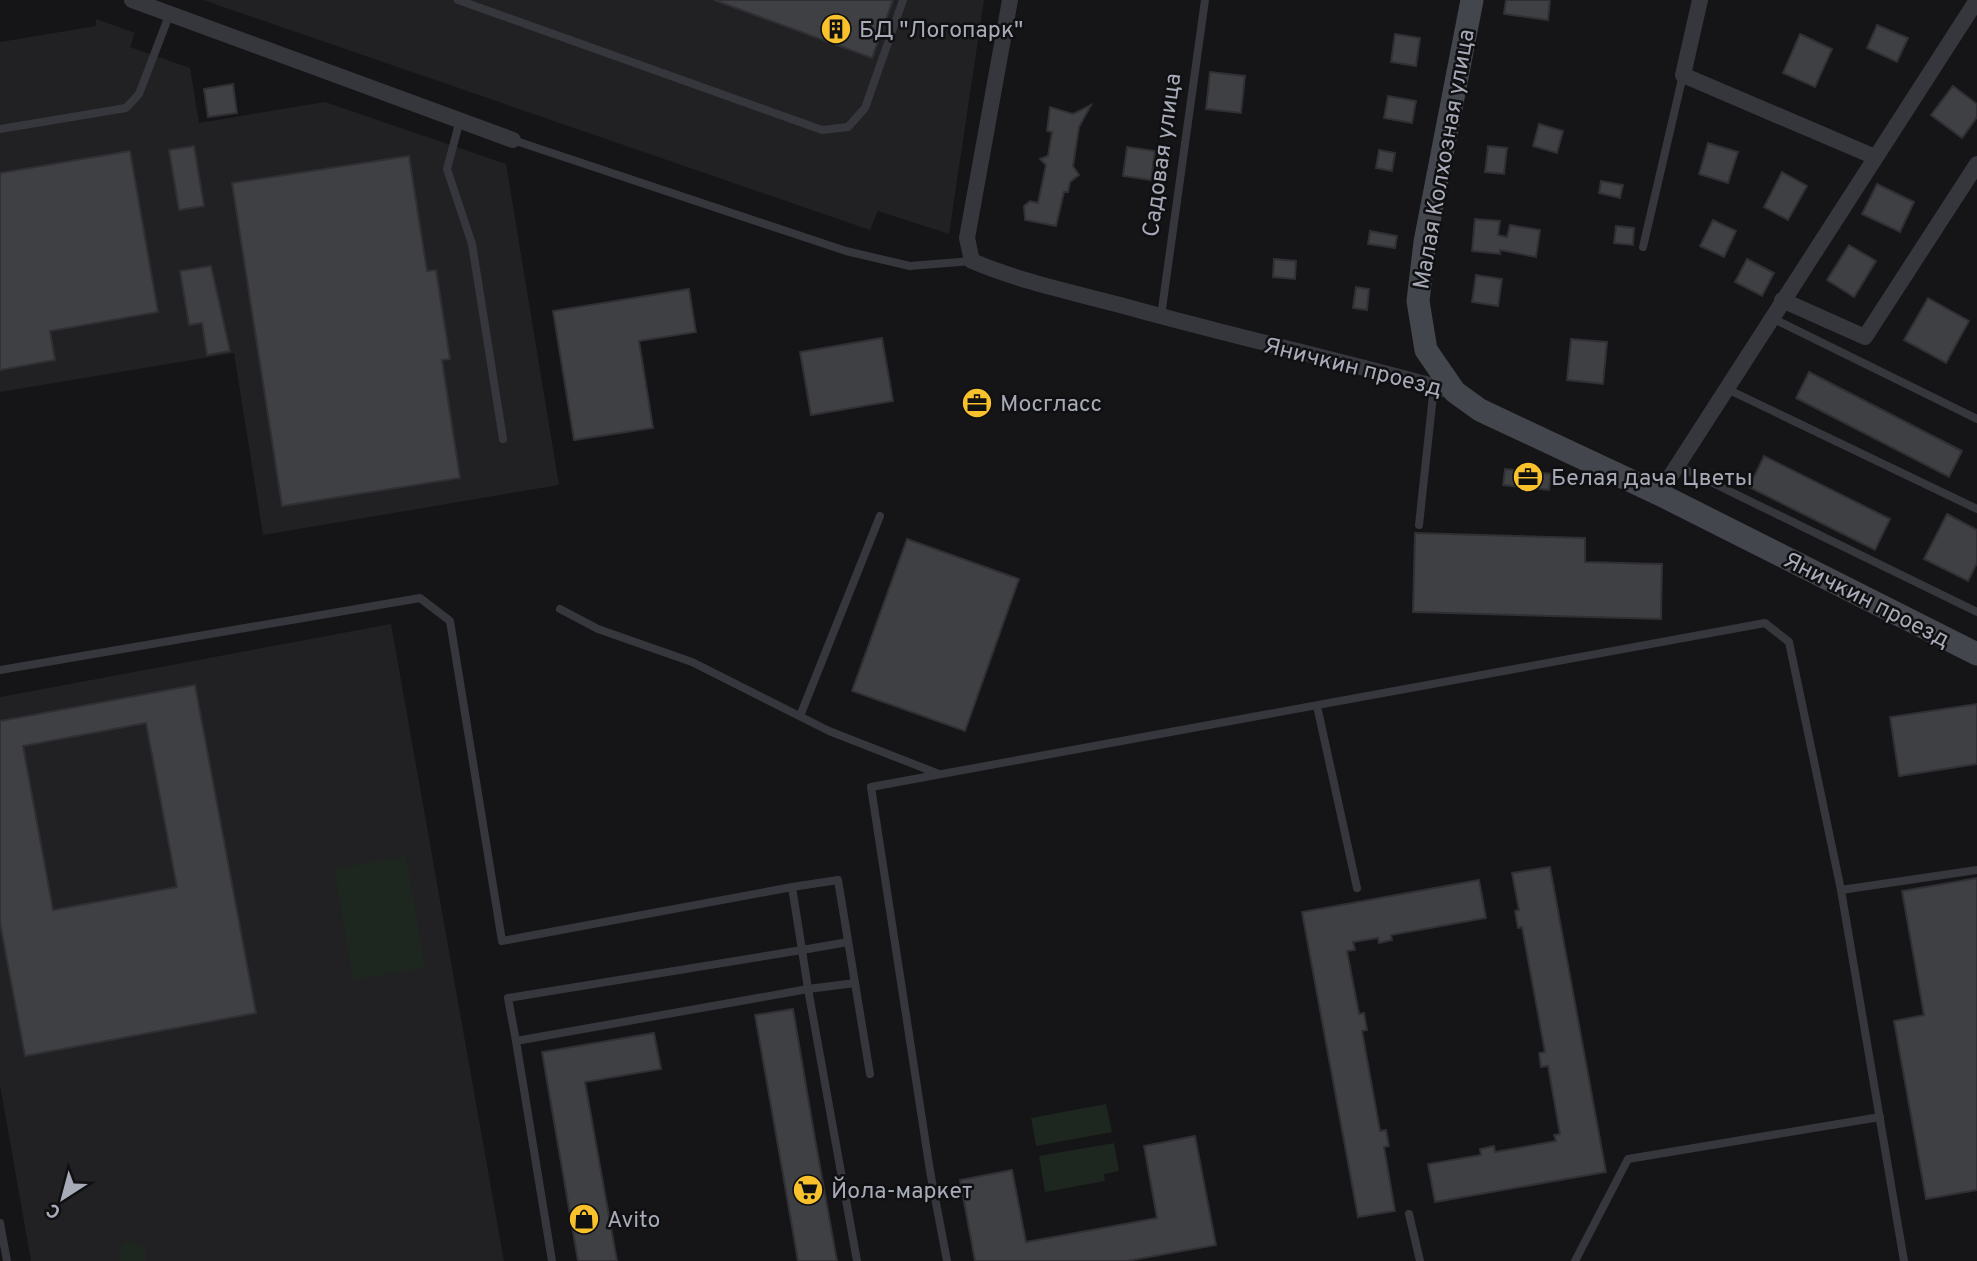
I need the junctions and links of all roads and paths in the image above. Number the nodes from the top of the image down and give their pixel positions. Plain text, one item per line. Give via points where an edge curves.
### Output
1 (132, 0) edge
2 (458, 0) edge
3 (903, 0) edge
4 (1010, 0) edge
5 (1205, 0) edge
6 (1472, 0) edge
7 (1700, 0) edge
8 (1977, 0) edge
9 (170, 13) junction
10 (1683, 75) junction
11 (460, 120) junction
12 (0, 130) edge
13 (513, 140) joint
14 (1875, 157) junction
15 (1977, 164) edge
16 (1971, 184) edge
17 (1643, 247) dead end
18 (972, 261) junction
19 (1782, 300) junction
20 (1161, 316) junction
21 (1771, 318) junction
22 (1725, 388) junction
23 (1445, 389) junction
24 (1977, 419) edge
25 (503, 439) dead end
26 (1676, 465) junction
27 (1658, 495) junction
28 (1977, 509) edge
29 (880, 516) dead end
30 (1419, 525) dead end
31 (560, 609) dead end
32 (1977, 612) edge
33 (1977, 654) edge
34 (0, 670) edge
35 (1317, 706) junction
36 (800, 716) junction
37 (942, 775) junction
38 (1977, 870) edge
39 (792, 887) junction
40 (1357, 888) dead end
41 (1841, 890) junction
42 (848, 942) junction
43 (802, 950) junction
44 (855, 983) junction
45 (808, 989) junction
46 (516, 1041) junction
47 (870, 1074) dead end
48 (1880, 1117) junction
49 (1409, 1214) dead end
50 (0, 1223) edge
51 (7, 1261) edge
52 (552, 1261) edge
53 (857, 1261) edge
54 (947, 1261) edge
55 (1420, 1261) edge
56 (1575, 1261) edge
57 (1904, 1261) edge

1 - 9 street
2 - 3 lane via 822,130 848,127 865,108
4 - 18 street via 967,239
5 - 20 lane, Садовая улица
6 - 23 street, Малая Колхозная улица via 1425,242 1418,301 1426,350
7 - 10 street
8 - 14 street
9 - 11 street
9 - 12 lane via 139,94 126,108
10 - 14 street
10 - 17 lane
11 - 13 street
11 - 25 lane via 447,169 472,244
13 - 18 lane via 846,251 910,266
14 - 19 street
15 - 16 street
16 - 19 street via 1865,337
18 - 20 street, Яничкин проезд
19 - 21 street
20 - 23 street, Яничкин проезд
21 - 22 street
21 - 24 lane
22 - 26 street
22 - 28 lane
23 - 27 street, Яничкин проезд
23 - 30 lane
26 - 27 street
26 - 32 lane
27 - 33 street, Яничкин проезд
29 - 36 lane
31 - 36 lane via 598,629 692,662
34 - 39 lane via 420,598 450,621 502,941
35 - 37 lane
35 - 40 lane
35 - 41 lane via 1765,623 1788,642
36 - 37 lane
37 - 54 lane via 871,787
38 - 41 lane
39 - 42 lane via 838,880
39 - 43 lane
41 - 48 lane
42 - 43 lane
42 - 44 lane
43 - 45 lane
43 - 46 lane via 508,998
44 - 45 lane
44 - 47 lane
45 - 46 lane
45 - 53 lane
46 - 52 lane
48 - 56 lane via 1628,1159
48 - 57 lane
49 - 55 lane
50 - 51 lane

